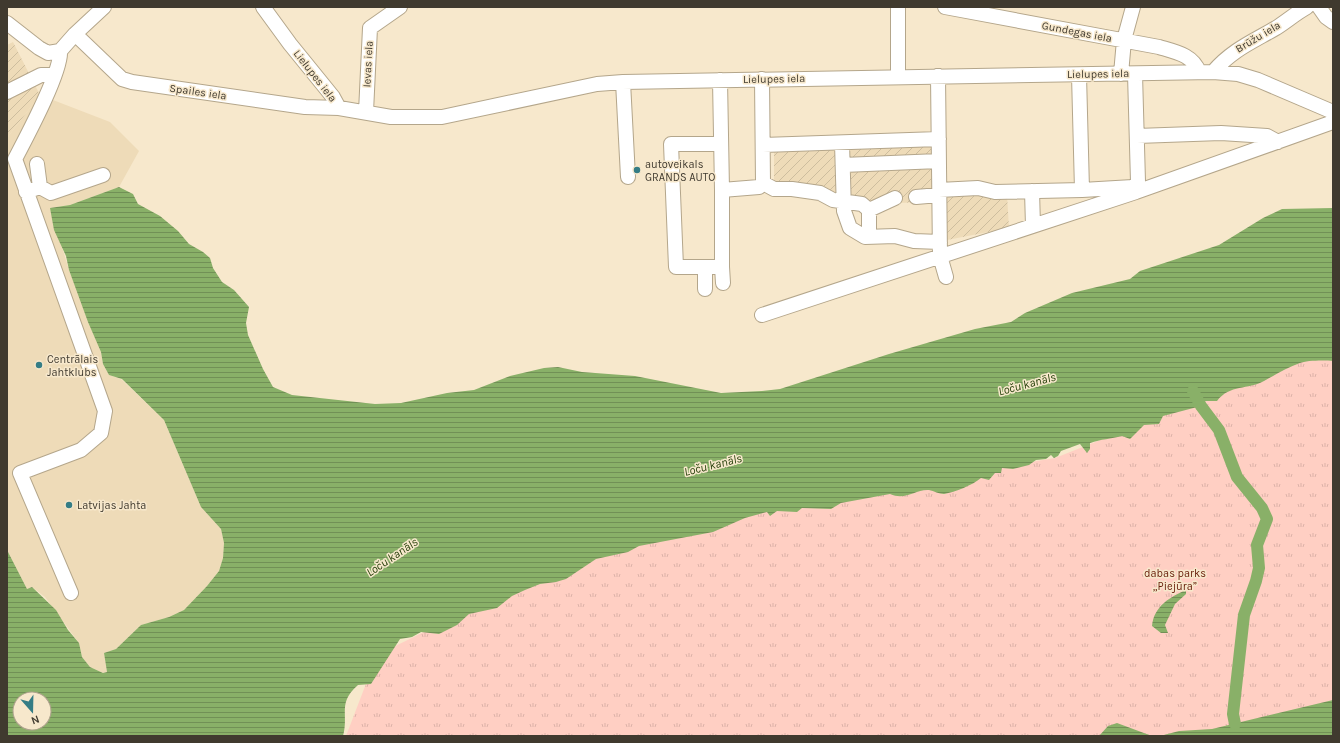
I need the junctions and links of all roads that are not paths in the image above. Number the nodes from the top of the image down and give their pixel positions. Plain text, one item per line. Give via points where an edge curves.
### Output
1 (104, 7) edge
2 (263, 7) edge
3 (400, 7) edge
4 (898, 7) edge
5 (945, 7) edge
6 (1133, 7) edge
7 (1307, 7) edge
8 (1319, 7) edge
9 (1004, 12) edge
10 (1333, 22) edge
11 (7, 24) edge
12 (75, 34) junction
13 (1124, 40) junction
14 (60, 51) junction
15 (1206, 72) junction
16 (1120, 74) junction
17 (1135, 74) junction
18 (54, 75) junction
19 (1079, 75) junction
20 (938, 76) junction
21 (898, 77) junction
22 (720, 80) junction
23 (762, 80) junction
24 (623, 82) junction
25 (7, 92) edge
26 (339, 108) junction
27 (366, 112) junction
28 (1333, 112) edge
29 (1333, 122) edge
30 (1137, 136) junction
31 (939, 140) junction
32 (1278, 142) junction
33 (842, 143) junction
34 (720, 144) junction
35 (763, 145) junction
36 (11, 161) edge
37 (939, 161) junction
38 (37, 164) dead end
39 (843, 165) junction
40 (104, 175) dead end
41 (628, 177) dead end
42 (763, 183) junction
43 (40, 187) junction
44 (722, 190) junction
45 (1082, 190) junction
46 (1135, 190) junction
47 (1032, 191) junction
48 (26, 192) junction
49 (939, 193) junction
50 (916, 197) dead end
51 (895, 198) dead end
52 (844, 202) junction
53 (869, 210) junction
54 (1033, 226) junction
55 (869, 237) junction
56 (940, 242) junction
57 (940, 256) junction
58 (705, 267) junction
59 (722, 267) junction
60 (946, 276) dead end
61 (723, 282) dead end
62 (705, 289) dead end
63 (762, 315) dead end
64 (13, 476) edge
65 (71, 593) dead end

1 - 12 street
2 - 26 street, Lielupes iela
3 - 27 street, Ievas iela via 370,28
4 - 21 street
5 - 9 street, Gundegas iela
6 - 13 street
7 - 15 street, Brūžu iela via 1235,50
8 - 10 street
9 - 13 street, Gundegas iela
11 - 14 street via 38,48 48,53
12 - 14 street
12 - 26 street, Spailes iela via 122,79 132,82 305,107
13 - 15 street, Gundegas iela via 1159,47 1191,58
13 - 16 street
14 - 18 street via 61,57
15 - 17 street, Lielupes iela
15 - 28 street, Lielupes iela via 1238,74 1258,80
16 - 17 street, Lielupes iela
16 - 19 street, Lielupes iela
17 - 30 street
18 - 25 street via 41,75
18 - 36 street
19 - 20 street, Lielupes iela
19 - 45 street
20 - 21 street, Lielupes iela
20 - 31 street
21 - 23 street, Lielupes iela
22 - 23 street, Lielupes iela
22 - 24 street, Lielupes iela
22 - 34 street
23 - 35 street
24 - 27 street, Lielupes iela via 597,84 442,117 391,117
24 - 41 street
26 - 27 street, Lielupes iela
29 - 32 street
30 - 32 street via 1229,134 1267,136
30 - 46 street via 1138,182
31 - 33 street
31 - 37 street
32 - 46 street
33 - 35 street
33 - 39 street
34 - 44 street via 715,159
34 - 58 street via 671,144 676,267
35 - 42 street
36 - 48 street
37 - 39 street
37 - 49 street
38 - 43 street
39 - 52 street
40 - 43 street via 51,192
42 - 44 street via 759,187
42 - 52 street via 774,189 820,193
43 - 48 street
44 - 59 street
45 - 46 street
45 - 47 street
46 - 54 street
47 - 49 street via 995,192 978,188
47 - 54 street
48 - 64 street via 104,411 101,434 81,450
49 - 50 street
49 - 56 street
51 - 53 street
52 - 53 street via 862,204
52 - 55 street via 844,211 850,228
53 - 55 street
54 - 57 street
55 - 56 street via 895,236 914,241
56 - 57 street
57 - 60 street
57 - 63 street
58 - 59 street
58 - 62 street
59 - 61 street
64 - 65 street

